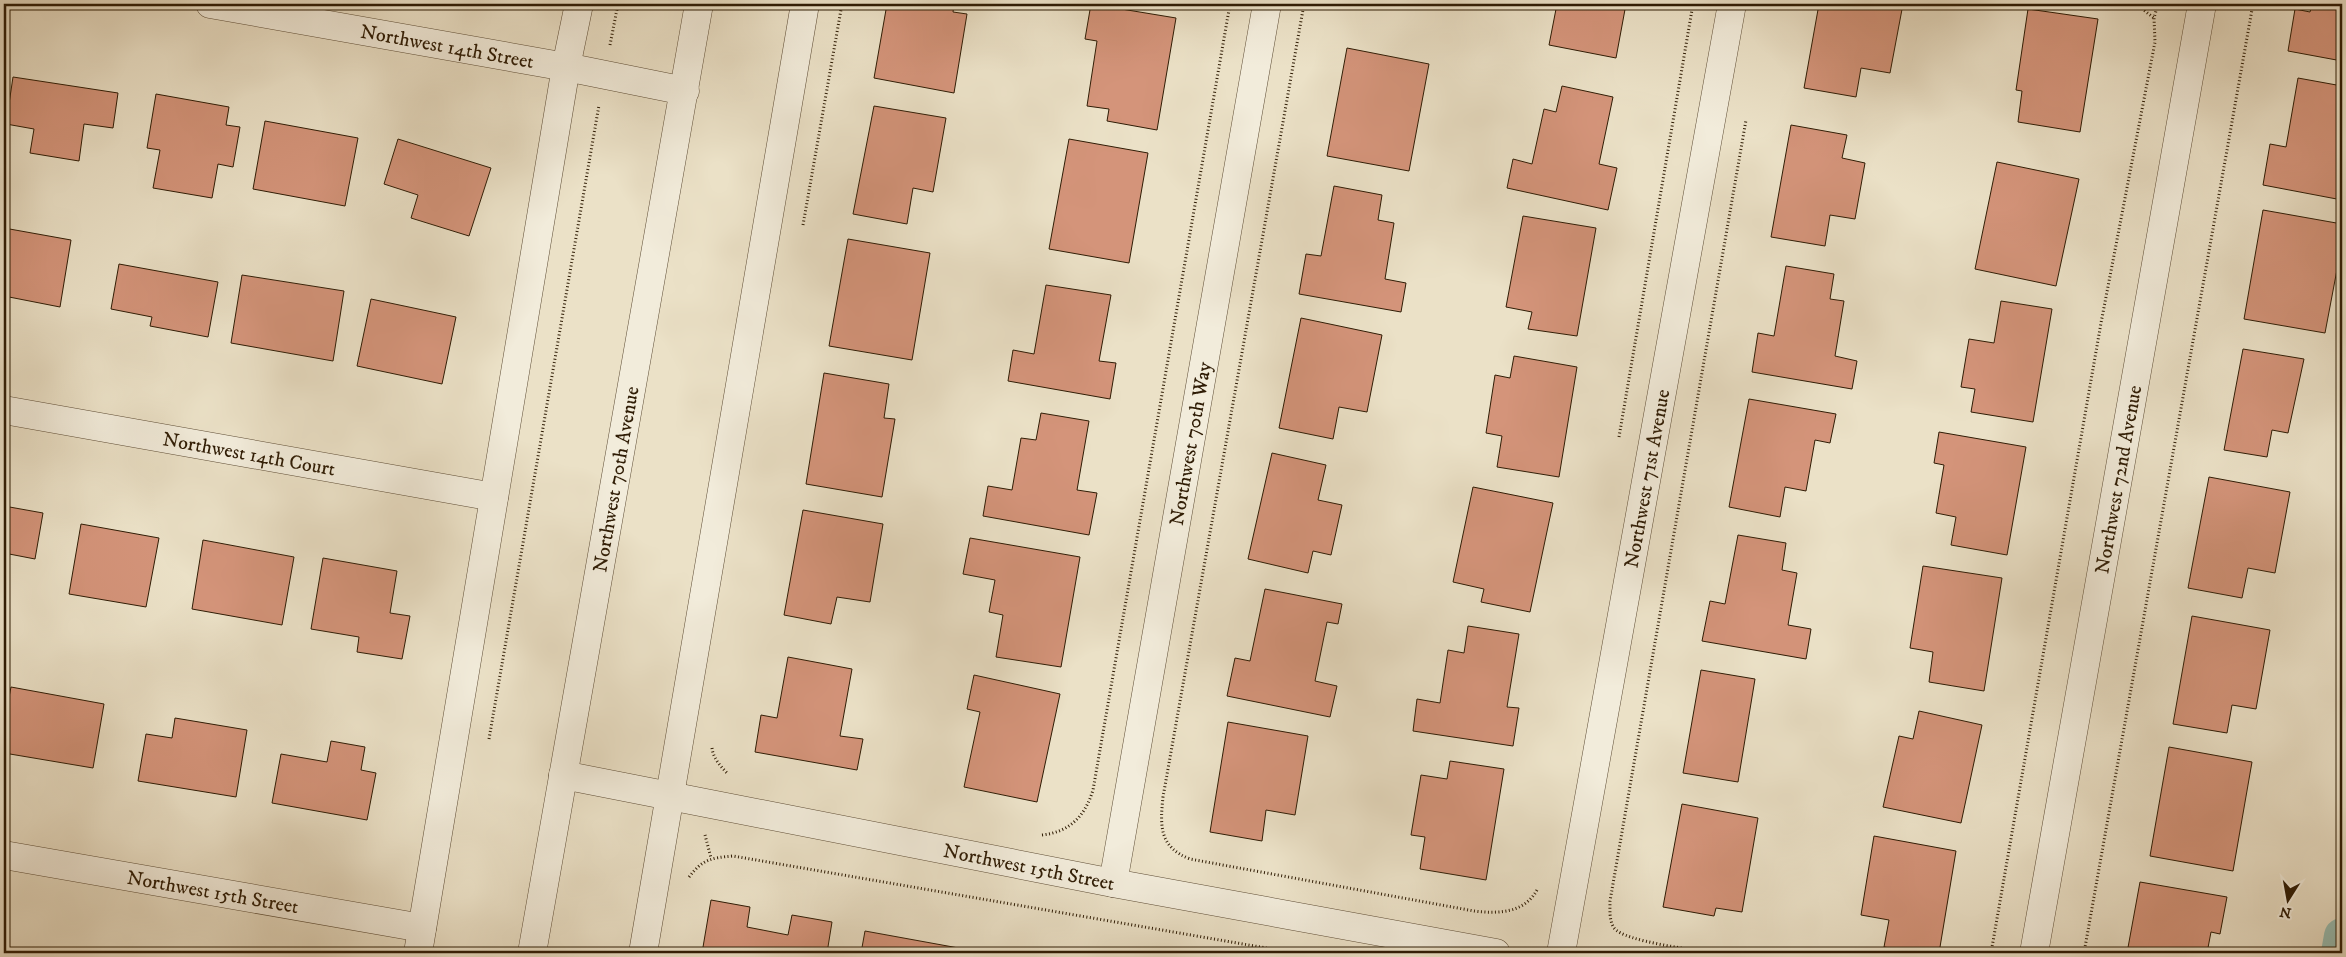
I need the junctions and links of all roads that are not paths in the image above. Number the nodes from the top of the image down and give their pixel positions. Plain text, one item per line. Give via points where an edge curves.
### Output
1 (210, 4) edge
2 (579, 4) edge
3 (700, 4) edge
4 (805, 4) edge
5 (1267, 4) edge
6 (1732, 4) edge
7 (2202, 4) edge
8 (566, 66) junction
9 (685, 91) junction
10 (4, 410) edge
11 (494, 497) junction
12 (563, 775) junction
13 (671, 796) junction
14 (4, 855) edge
15 (1113, 883) junction
16 (420, 940) edge
17 (532, 953) edge
18 (643, 953) edge
19 (1496, 953) edge
20 (1561, 953) edge
21 (2034, 953) edge

1 - 8 street, Northwest 14th Street
2 - 8 street
3 - 9 street, Northwest 70th Avenue
4 - 13 street
5 - 15 street, Northwest 70th Way
6 - 20 street, Northwest 71st Avenue
7 - 21 street, Northwest 72nd Avenue
8 - 9 street, Northwest 14th Street
8 - 11 street
9 - 12 street, Northwest 70th Avenue
10 - 11 street, Northwest 14th Court
11 - 16 street
12 - 13 street, Northwest 15th Street
12 - 17 street, Northwest 70th Avenue
13 - 15 street, Northwest 15th Street
13 - 18 street
14 - 16 street, Northwest 15th Street
15 - 19 street, Northwest 15th Street

